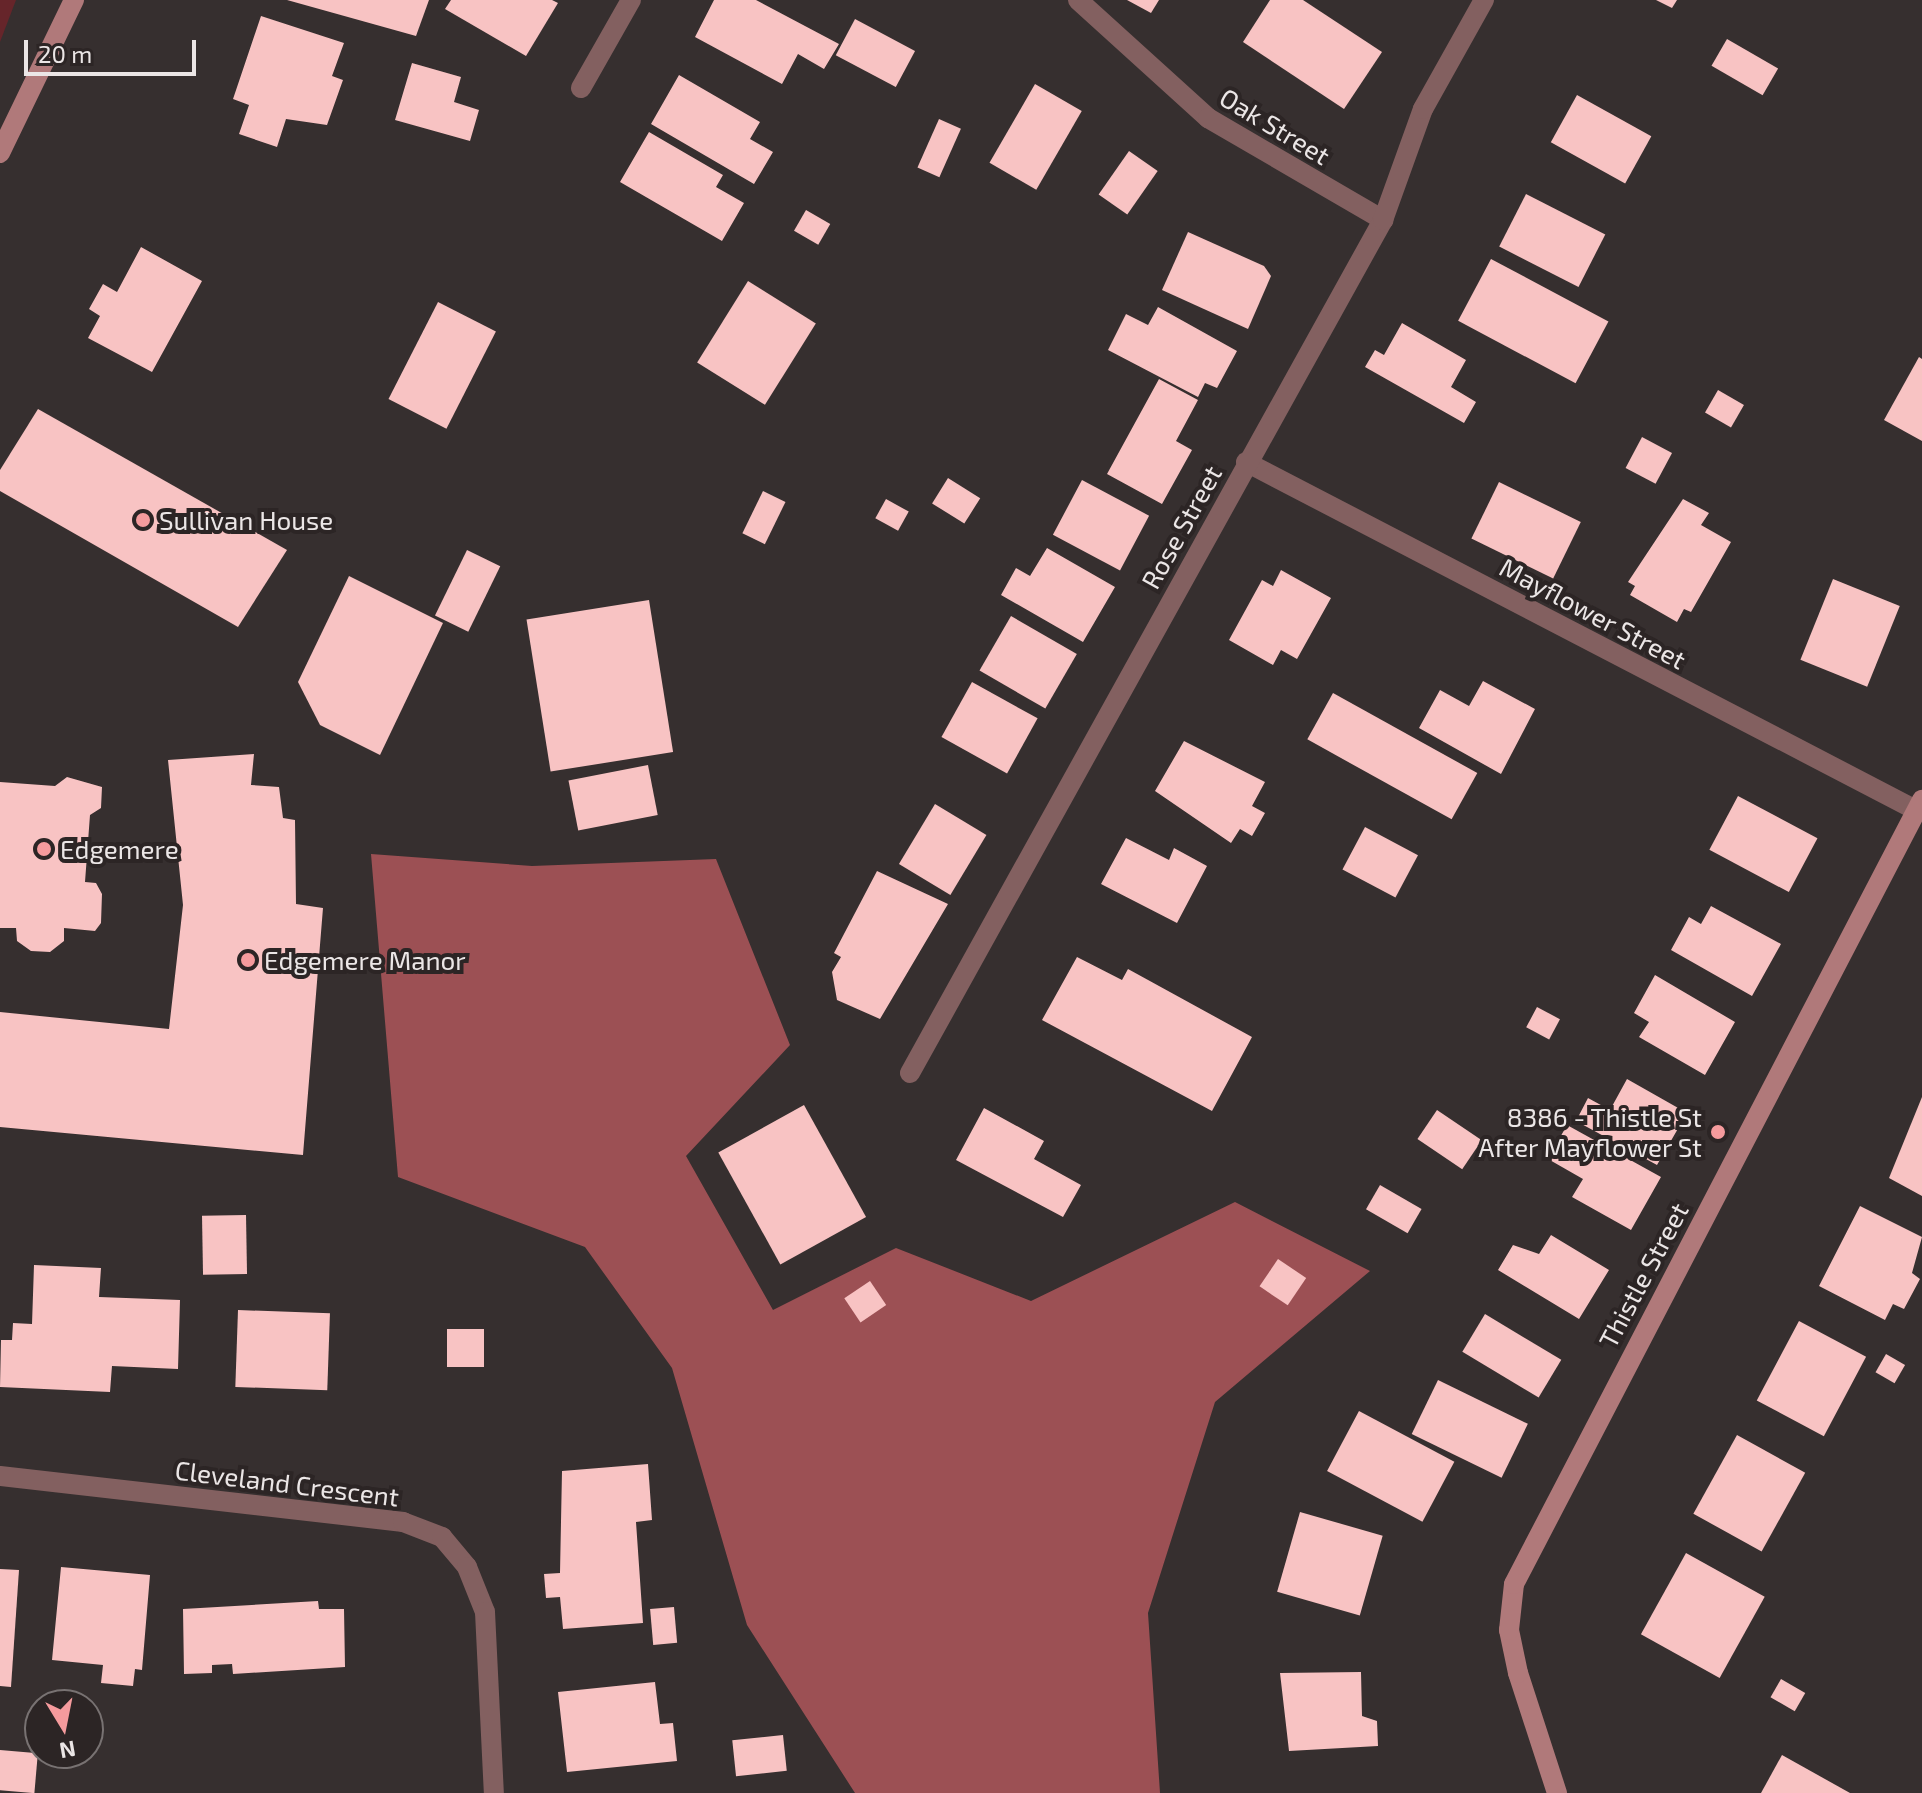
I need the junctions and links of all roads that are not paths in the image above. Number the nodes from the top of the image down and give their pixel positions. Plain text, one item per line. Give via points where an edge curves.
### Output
1 (74, 0) edge
2 (631, 0) edge
3 (1078, 0) edge
4 (1484, 0) edge
5 (581, 88) dead end
6 (0, 153) edge
7 (1383, 220) junction
8 (1246, 462) junction
9 (1919, 805) edge
10 (910, 1073) dead end
11 (0, 1476) edge
12 (494, 1793) edge
13 (1557, 1793) edge

1 - 6 street
2 - 5 street
3 - 7 street, Oak Street via 1208,118
4 - 7 street, Rose Street via 1423,109
7 - 8 street, Rose Street
8 - 9 street, Mayflower Street
8 - 10 street, Rose Street
9 - 13 street, Thistle Street via 1514,1584 1509,1630
11 - 12 street, Cleveland Crescent via 403,1522 442,1537 467,1567 485,1612

